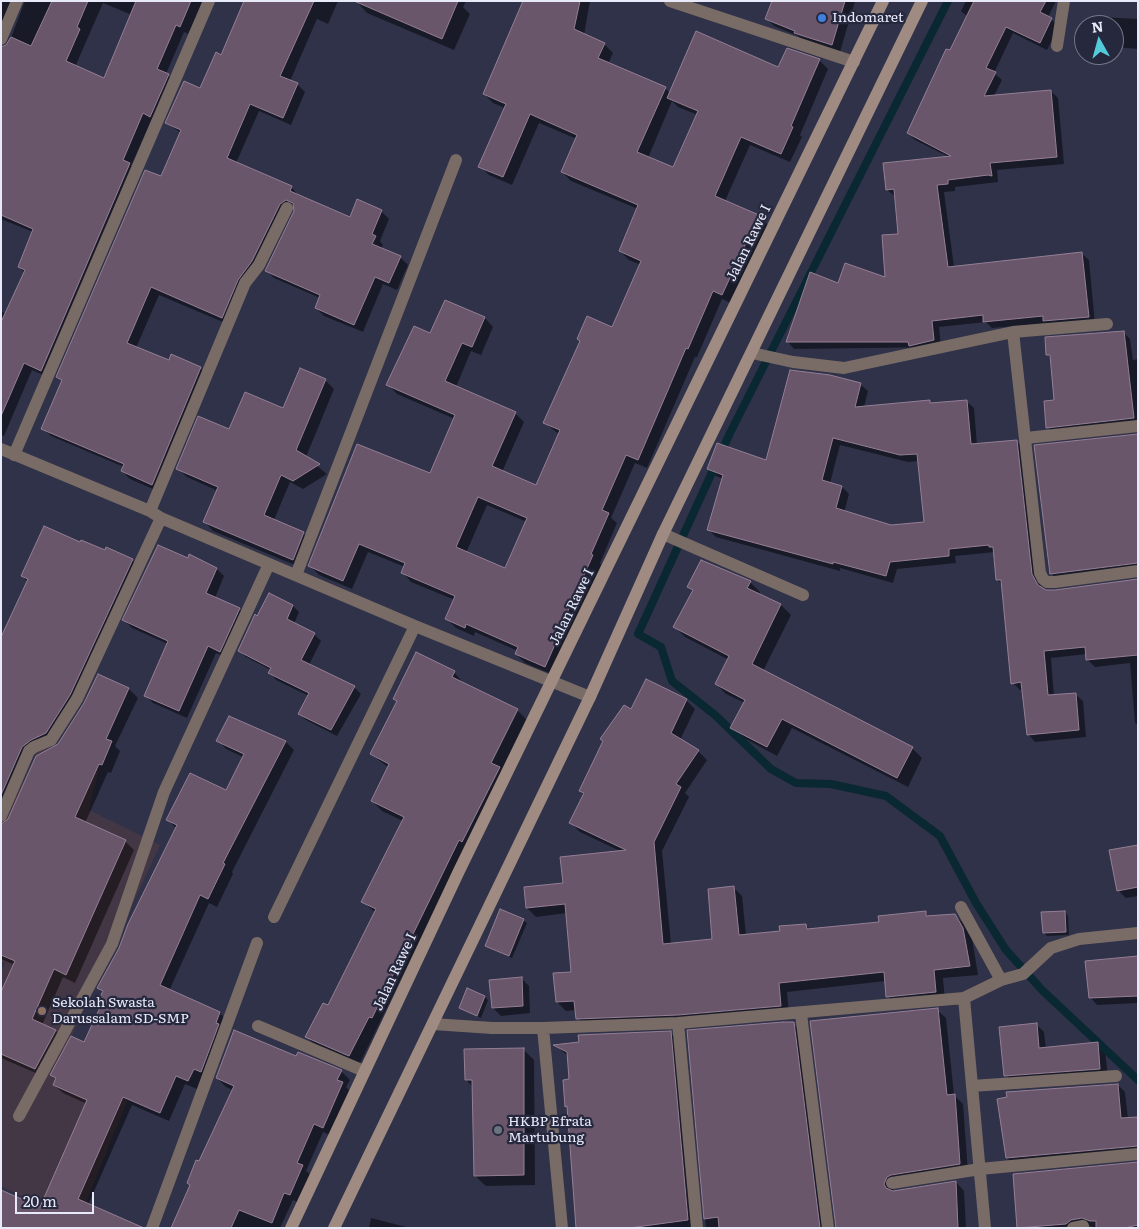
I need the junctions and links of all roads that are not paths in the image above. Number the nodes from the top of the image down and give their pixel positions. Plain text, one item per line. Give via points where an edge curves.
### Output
1 (17, 1) edge
2 (209, 1) edge
3 (670, 1) edge
4 (883, 1) edge
5 (922, 1) edge
6 (1064, 1) edge
7 (1, 39) edge
8 (1057, 46) dead end
9 (854, 62) junction
10 (456, 160) dead end
11 (287, 208) dead end
12 (1107, 324) dead end
13 (1013, 332) junction
14 (752, 353) junction
15 (1138, 426) edge
16 (1026, 438) junction
17 (1, 450) edge
18 (14, 455) junction
19 (150, 511) junction
20 (161, 518) junction
21 (667, 536) junction
22 (269, 564) junction
23 (1138, 571) edge
24 (296, 575) junction
25 (803, 595) dead end
26 (415, 626) junction
27 (552, 682) junction
28 (590, 697) junction
29 (1, 816) edge
30 (960, 907) dead end
31 (274, 917) dead end
32 (1138, 933) edge
33 (257, 943) dead end
34 (1001, 980) junction
35 (964, 998) junction
36 (801, 1014) junction
37 (433, 1024) junction
38 (678, 1024) junction
39 (258, 1026) dead end
40 (543, 1028) junction
41 (364, 1071) junction
42 (1116, 1076) dead end
43 (972, 1086) junction
44 (19, 1116) dead end
45 (1138, 1154) edge
46 (980, 1169) junction
47 (892, 1183) dead end
48 (152, 1228) edge
49 (291, 1228) edge
50 (334, 1228) edge
51 (562, 1228) edge
52 (697, 1228) edge
53 (828, 1228) edge
54 (985, 1228) edge

1 - 7 street
2 - 18 street
3 - 9 street
4 - 9 main road, Jalan Rawe I
5 - 14 main road
6 - 8 street
9 - 27 main road, Jalan Rawe I
10 - 24 street
11 - 19 street via 259,265 245,283
12 - 13 street
13 - 14 street via 844,368
13 - 16 street
14 - 21 main road
15 - 16 street
16 - 23 street via 1043,579 1055,582
17 - 18 street
18 - 19 street
19 - 20 street
20 - 22 street
20 - 29 street via 77,699 51,740 29,751
21 - 25 street
21 - 28 main road
22 - 24 street
22 - 44 street via 164,792 112,944
24 - 26 street
26 - 27 street
26 - 31 street
27 - 28 street
27 - 41 main road, Jalan Rawe I
28 - 37 main road
30 - 34 street
32 - 34 street via 1079,939 1051,948 1023,974
33 - 48 street
34 - 35 street
35 - 36 street
35 - 43 street
36 - 38 street
36 - 53 street
37 - 40 street
37 - 50 main road
38 - 40 street
38 - 52 street
39 - 41 street
40 - 51 street
41 - 49 main road, Jalan Rawe I
42 - 43 street
43 - 46 street
45 - 46 street
46 - 47 street
46 - 54 street

